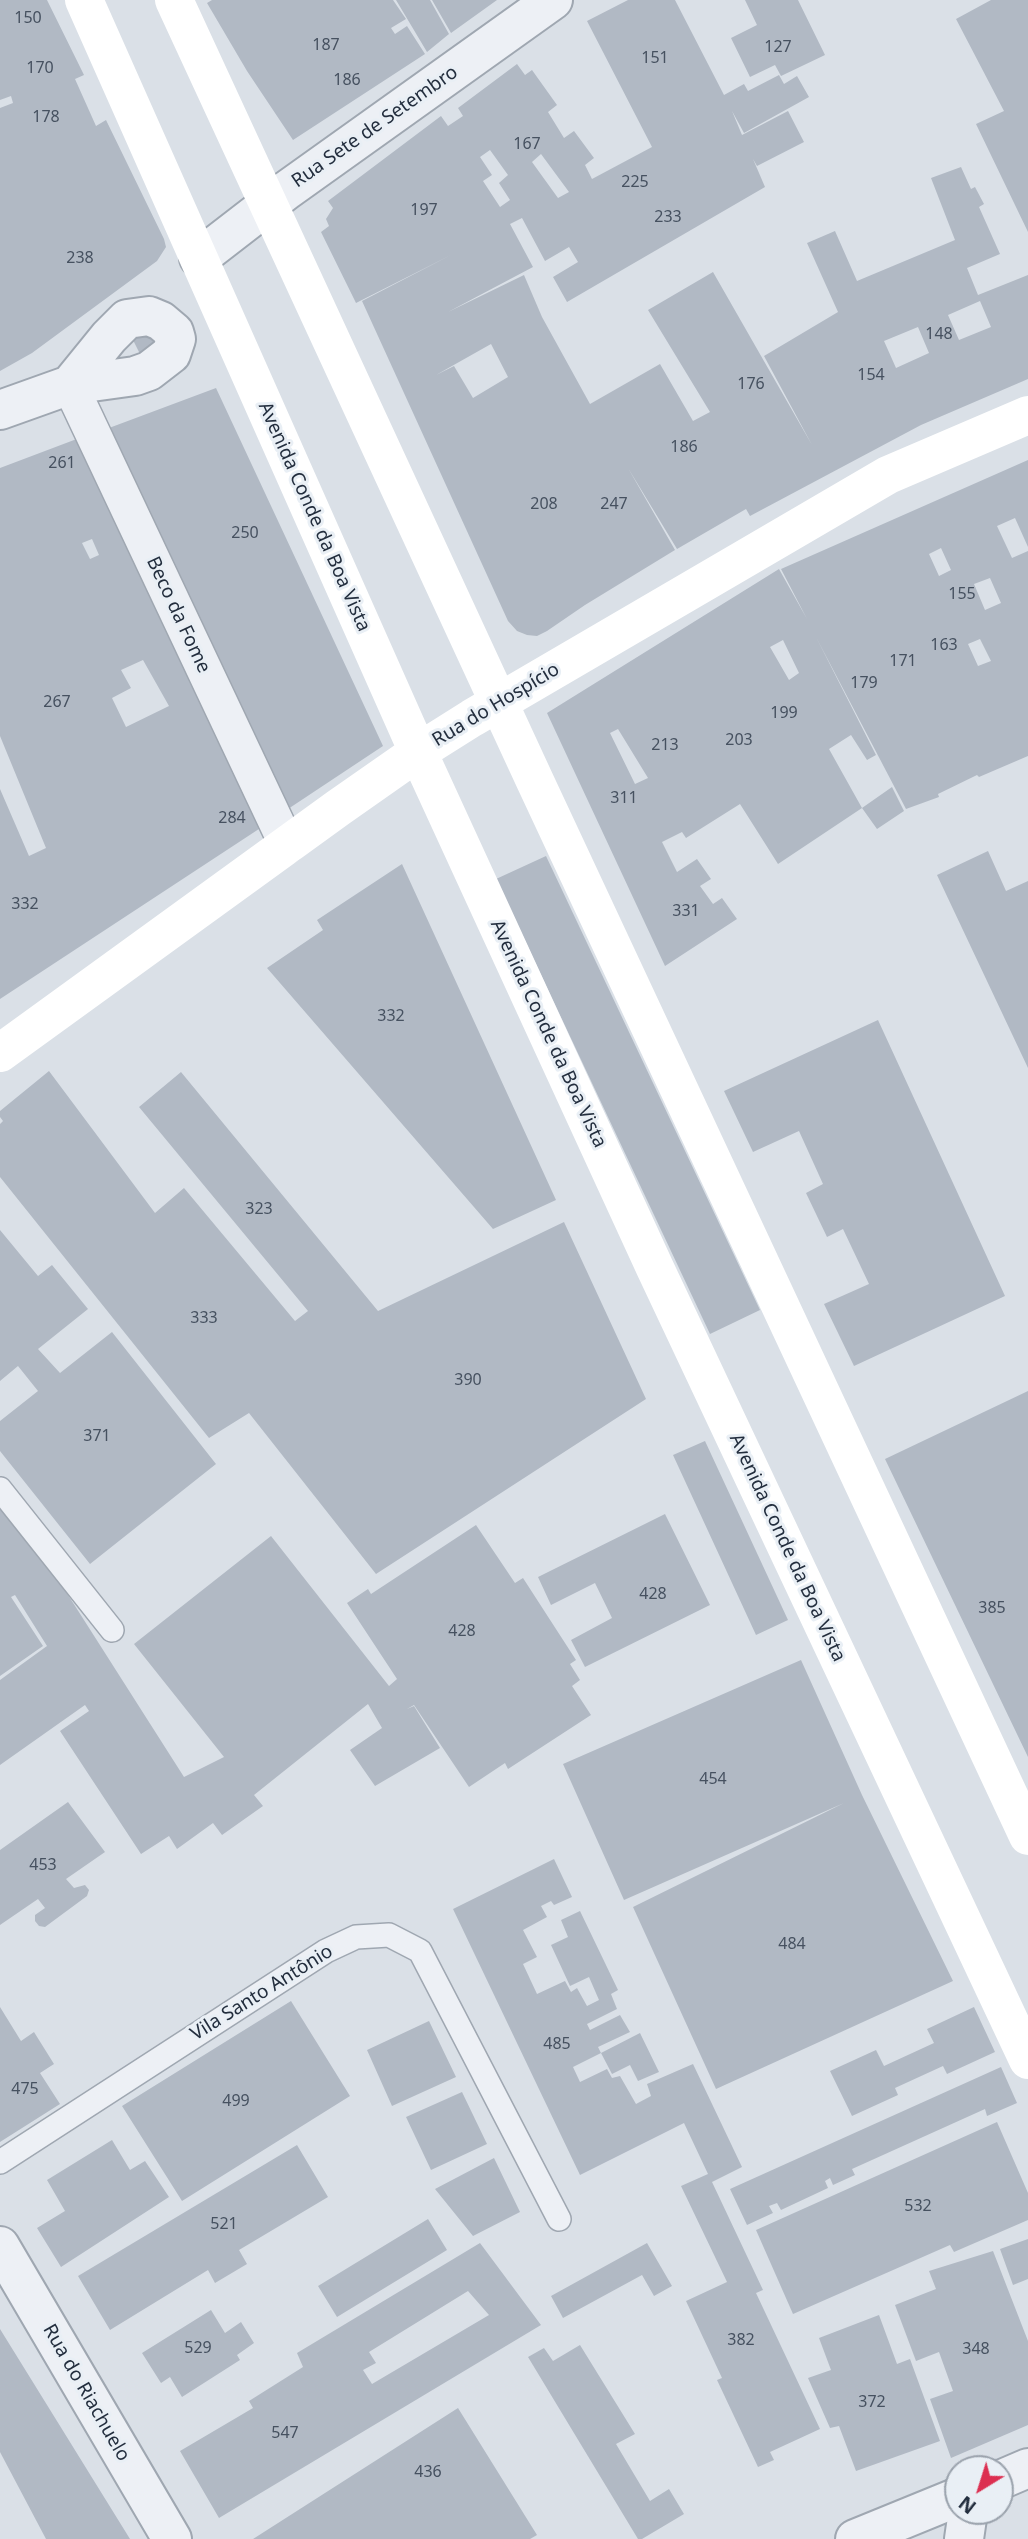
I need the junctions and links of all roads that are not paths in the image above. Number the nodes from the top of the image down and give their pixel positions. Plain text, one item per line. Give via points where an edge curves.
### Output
1 (84, 0) edge
2 (174, 0) edge
3 (553, 0) edge
4 (268, 205) junction
5 (199, 258) junction
6 (70, 385) joint
7 (0, 410) edge
8 (1028, 415) edge
9 (500, 703) junction
10 (418, 752) junction
11 (287, 845) junction
12 (0, 1053) edge
13 (0, 1489) edge
14 (112, 1630) dead end
15 (1028, 1836) edge
16 (1028, 2060) edge
17 (0, 2162) edge
18 (559, 2219) dead end
19 (0, 2246) edge
20 (958, 2525) edge
21 (172, 2539) edge
22 (855, 2539) edge

1 - 5 main road, Avenida Conde da Boa Vista
2 - 4 main road
3 - 4 street, Rua Sete de Setembro
4 - 5 street, Rua Sete de Setembro
4 - 9 main road
5 - 10 main road, Avenida Conde da Boa Vista
6 - 7 street
6 - 11 street, Beco da Fome
8 - 9 main road, Rua do Hospício via 888,475
9 - 10 main road, Rua do Hospício
9 - 15 main road
10 - 11 main road, Rua do Hospício
10 - 16 main road, Avenida Conde da Boa Vista
11 - 12 main road, Rua do Hospício
13 - 14 lane
17 - 18 lane, Vila Santo Antônio via 326,1951 356,1937 389,1935 420,1951
19 - 21 street, Rua do Riachuelo
20 - 22 street

